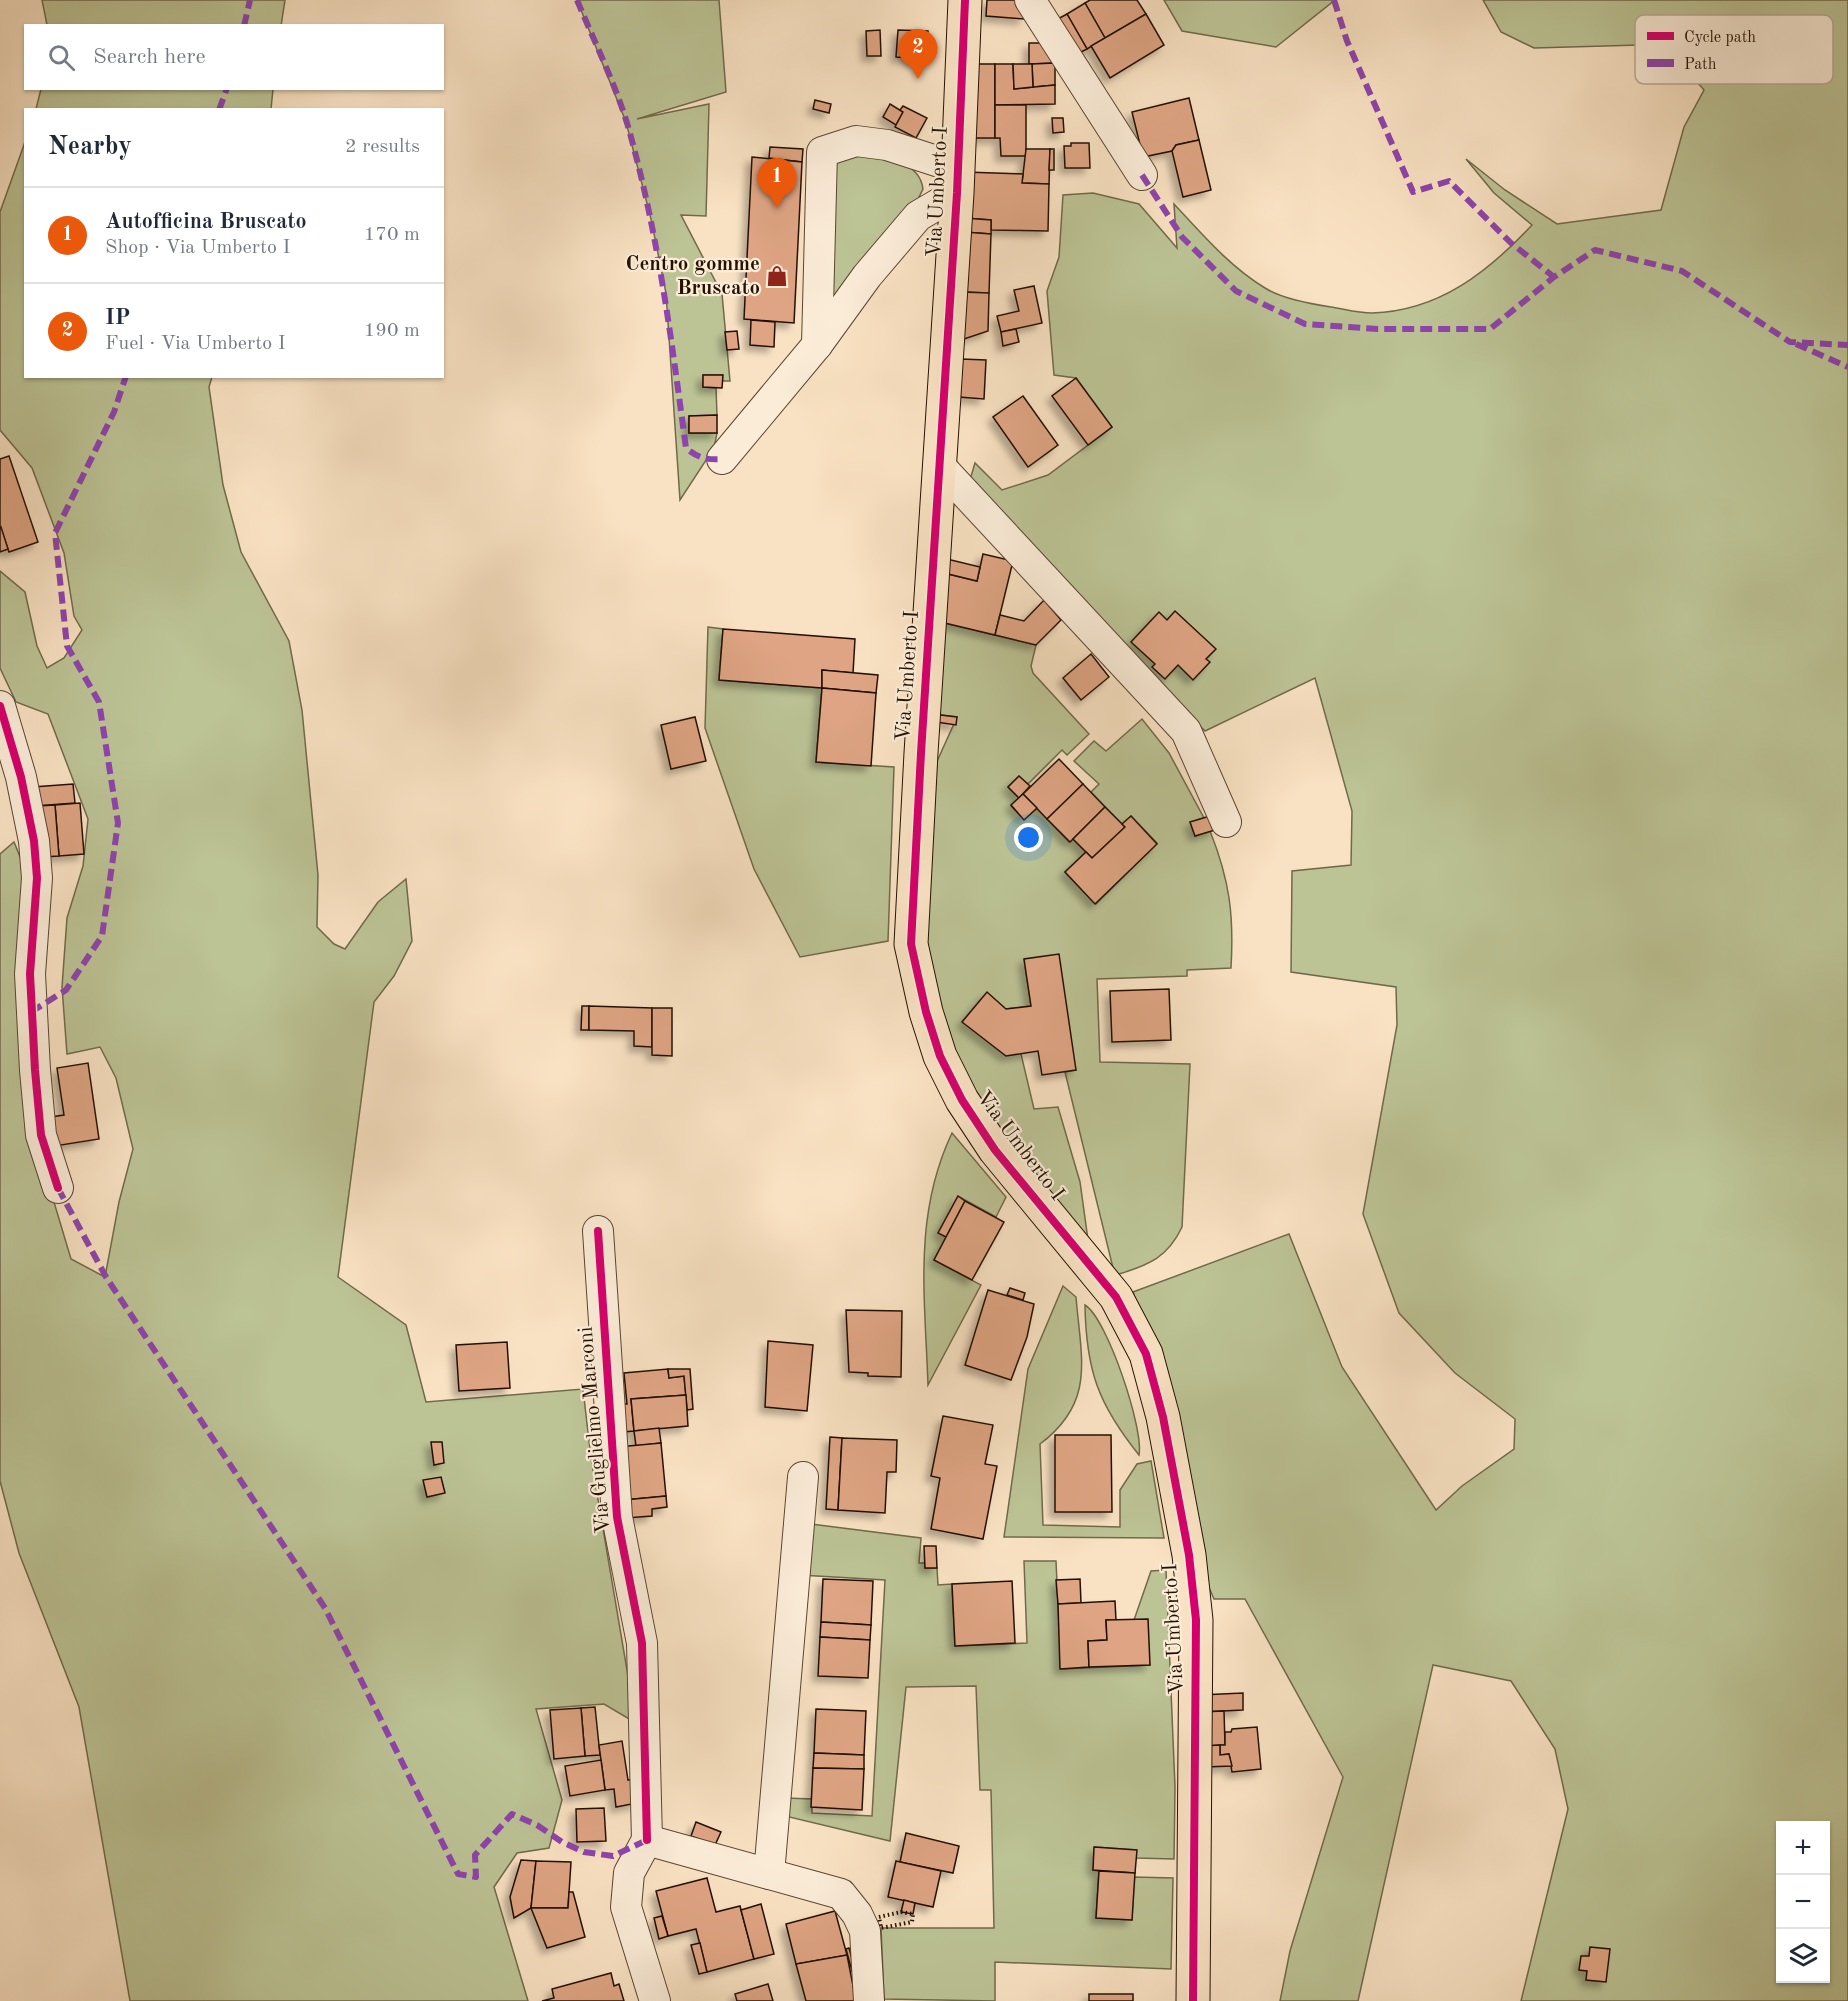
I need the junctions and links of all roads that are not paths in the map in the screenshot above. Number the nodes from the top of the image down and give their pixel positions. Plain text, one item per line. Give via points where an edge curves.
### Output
1 (965, 0) edge
2 (1030, 0) edge
3 (1142, 175) dead end
4 (958, 181) junction
5 (817, 345) junction
6 (722, 459) dead end
7 (939, 465) junction
8 (0, 706) edge
9 (1226, 822) dead end
10 (58, 1188) dead end
11 (598, 1231) dead end
12 (803, 1477) dead end
13 (647, 1840) junction
14 (769, 1874) junction
15 (655, 2001) edge
16 (869, 2001) edge
17 (1193, 2001) edge

1 - 4 main road, Via Umberto I
2 - 3 street
4 - 5 street via 918,216 867,276
4 - 5 street via 887,145 856,141 822,152
4 - 7 main road, Via Umberto I
5 - 6 street
7 - 9 street via 1186,730
7 - 17 main road, Via Umberto I via 911,944 940,1056 962,1100 995,1150 1116,1297 1146,1354 1163,1417 1189,1555 1196,1620
8 - 10 street via 21,777 34,841 37,878 30,974 35,1070 41,1135
11 - 13 street, Via Guglielmo Marconi via 617,1517 642,1643
12 - 14 street
13 - 14 street
13 - 15 street via 629,1873 626,1906
14 - 16 street via 841,1894 865,1931

